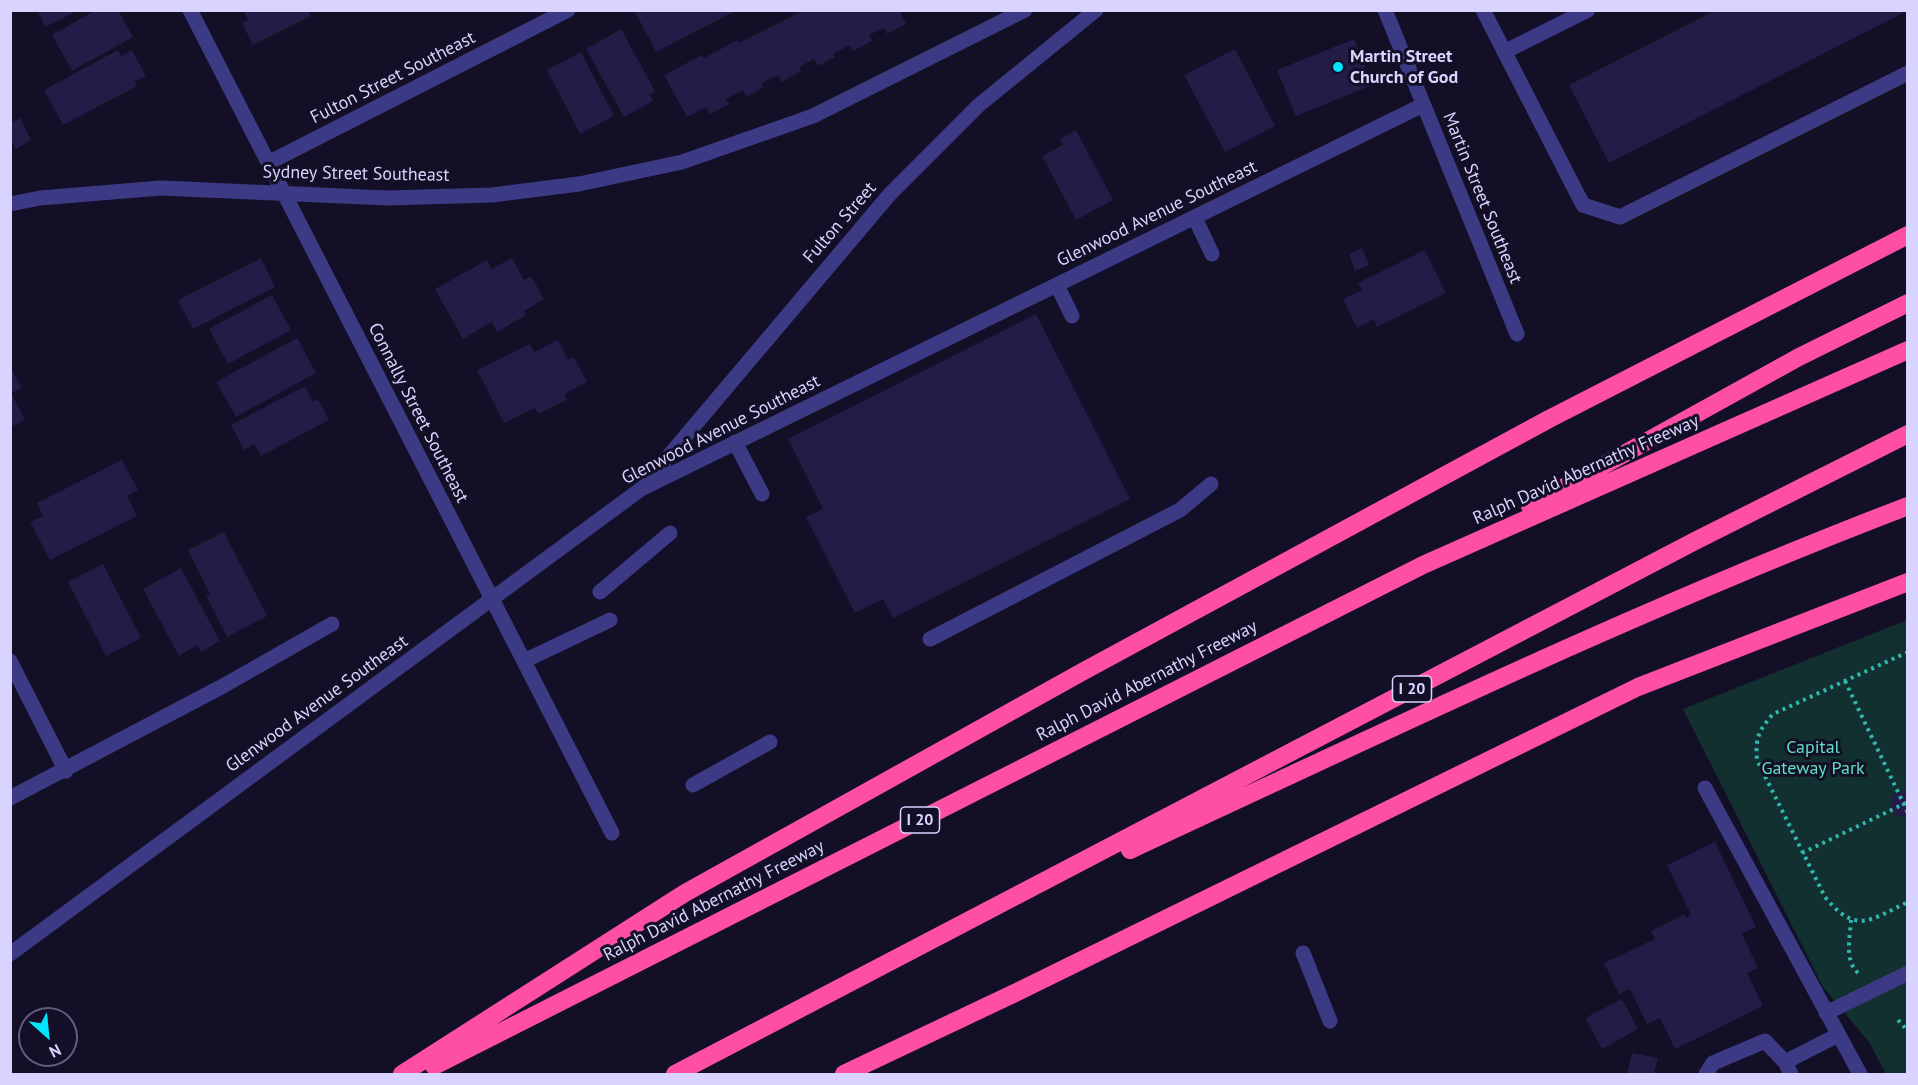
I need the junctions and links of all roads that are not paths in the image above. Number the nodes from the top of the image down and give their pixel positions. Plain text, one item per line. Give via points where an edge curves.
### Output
1 (190, 10) edge
2 (568, 10) edge
3 (1026, 10) edge
4 (1096, 10) edge
5 (1385, 10) edge
6 (1483, 10) edge
7 (1587, 10) edge
8 (1504, 52) junction
9 (1908, 73) edge
10 (1424, 105) junction
11 (268, 163) junction
12 (283, 192) junction
13 (10, 204) edge
14 (1195, 218) junction
15 (1908, 235) edge
16 (1212, 254) dead end
17 (1057, 285) junction
18 (1908, 303) edge
19 (1072, 316) dead end
20 (1517, 334) dead end
21 (1908, 350) edge
22 (1908, 434) edge
23 (735, 442) junction
24 (1211, 484) dead end
25 (641, 489) junction
26 (762, 494) dead end
27 (1908, 506) edge
28 (670, 533) dead end
29 (1423, 565) junction
30 (1908, 582) edge
31 (600, 592) dead end
32 (492, 599) junction
33 (610, 620) dead end
34 (332, 624) dead end
35 (930, 639) dead end
36 (10, 661) edge
37 (524, 661) junction
38 (770, 742) dead end
39 (66, 771) junction
40 (693, 785) dead end
41 (1705, 788) dead end
42 (10, 798) edge
43 (612, 833) dead end
44 (919, 948) junction
45 (1303, 953) dead end
46 (10, 954) edge
47 (1908, 973) edge
48 (1826, 1013) junction
49 (1330, 1021) dead end
50 (1838, 1035) junction
51 (1788, 1068) edge
52 (402, 1074) edge
53 (417, 1074) edge
54 (675, 1074) edge
55 (844, 1074) edge
56 (1706, 1074) edge
57 (1860, 1074) edge

1 - 11 street, Connally Street Southeast
2 - 11 street, Fulton Street Southeast
3 - 12 street, Sydney Street Southeast via 813,116 682,162 579,184 492,195 387,198
4 - 25 street, Fulton Street via 979,105 890,194
5 - 10 street, Martin Street Southeast
6 - 8 street
7 - 8 street
8 - 9 street via 1583,205 1620,217
10 - 14 street, Glenwood Avenue Southeast
10 - 20 street, Martin Street Southeast
11 - 12 street, Connally Street Southeast
12 - 13 street, Sydney Street Southeast via 161,188
12 - 32 street, Connally Street Southeast
14 - 16 street
14 - 17 street, Glenwood Avenue Southeast
15 - 52 highway via 1549,418 1092,666 696,887
17 - 19 street
17 - 23 street, Glenwood Avenue Southeast
18 - 29 highway via 1799,357
21 - 29 highway, Ralph David Abernathy Freeway / I 20
22 - 44 highway, I 20 via 1684,546
23 - 25 street, Glenwood Avenue Southeast
23 - 26 street
24 - 35 street via 1180,510
25 - 32 street, Glenwood Avenue Southeast
27 - 44 highway via 1655,610 1455,699
28 - 31 street
29 - 53 highway, Ralph David Abernathy Freeway / I 20
30 - 55 highway via 1638,687
32 - 37 street, Connally Street Southeast
32 - 46 street, Glenwood Avenue Southeast
33 - 37 street
34 - 39 street
36 - 39 street
37 - 43 street, Connally Street Southeast
38 - 40 street
39 - 42 street
41 - 48 street
44 - 54 highway, I 20
45 - 49 street
47 - 48 street
48 - 50 street
50 - 51 street
50 - 57 street
51 - 56 street via 1765,1041 1713,1063

